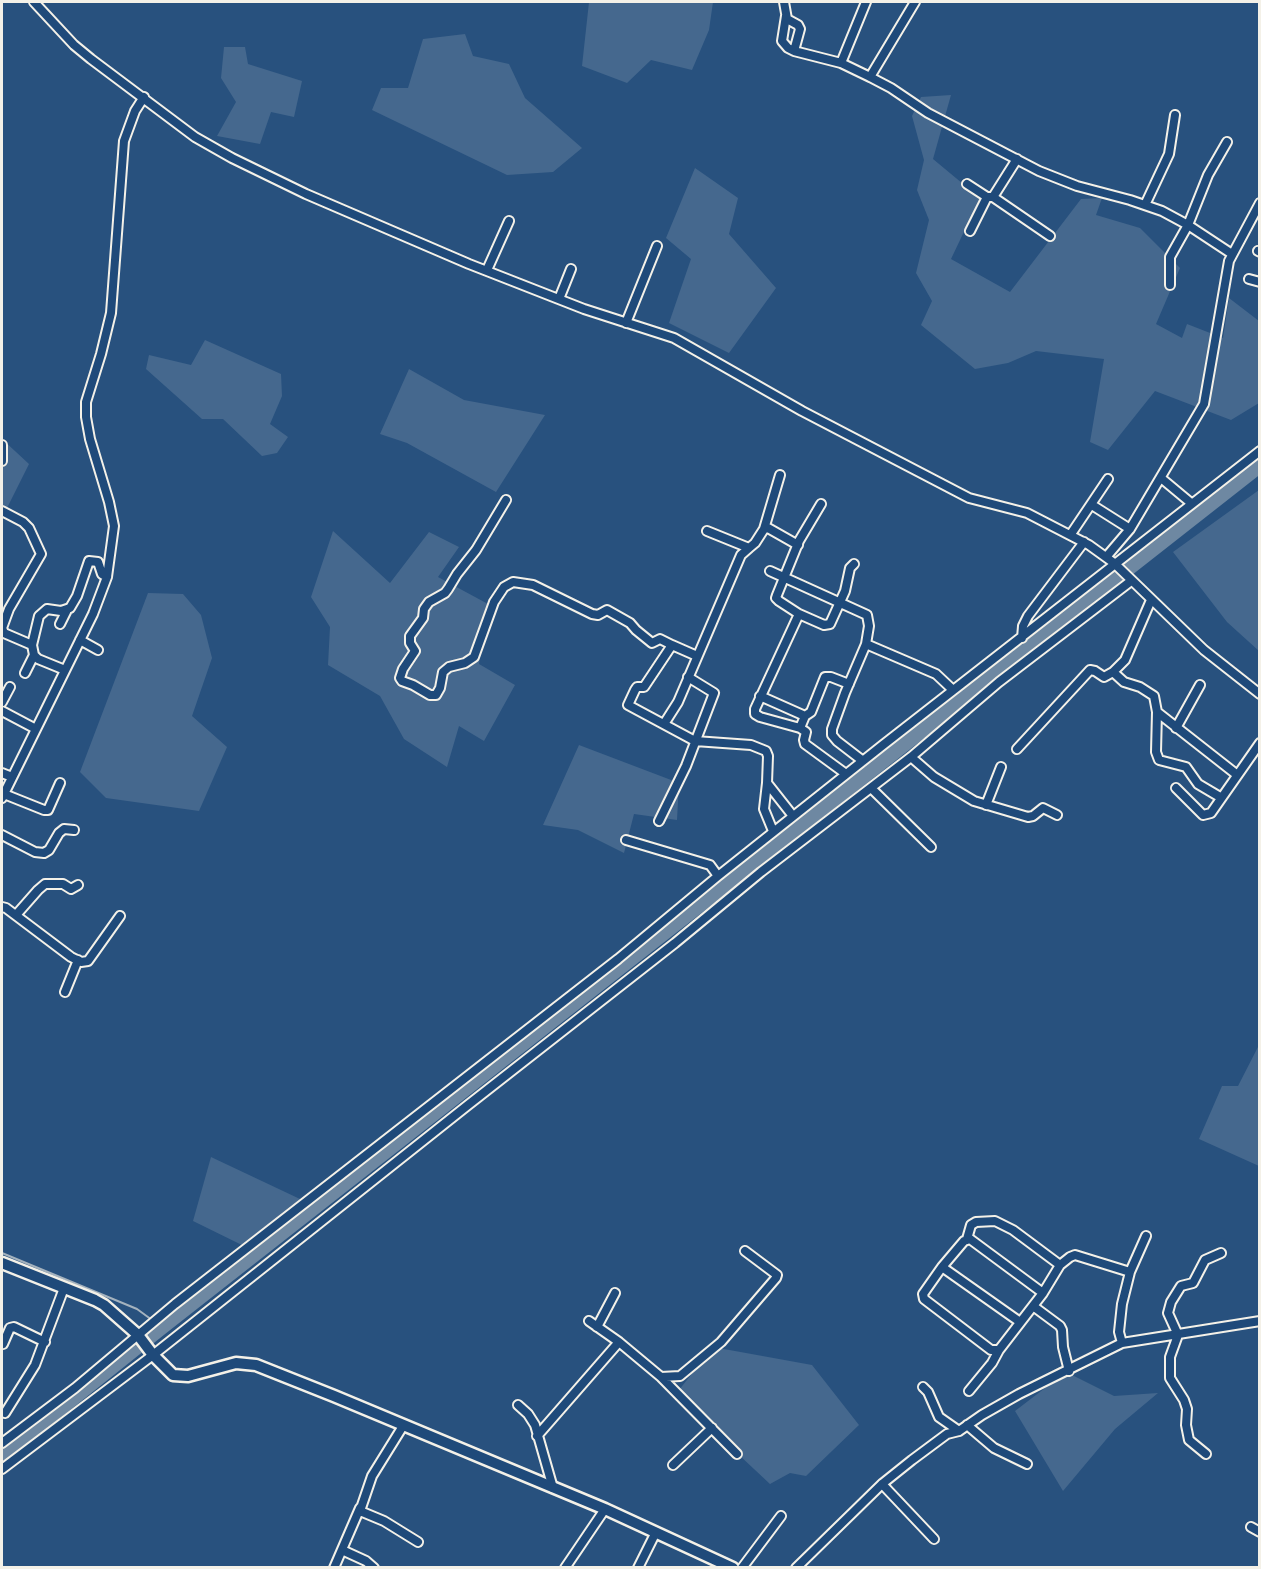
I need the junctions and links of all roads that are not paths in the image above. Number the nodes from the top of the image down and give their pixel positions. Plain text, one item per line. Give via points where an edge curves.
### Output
1 (34, 2) edge
2 (784, 2) edge
3 (866, 2) edge
4 (915, 2) edge
5 (786, 16) junction
6 (794, 51) junction
7 (841, 63) junction
8 (870, 77) junction
9 (144, 97) junction
10 (1175, 115) dead end
11 (1227, 142) dead end
12 (1017, 159) junction
13 (967, 184) dead end
14 (990, 197) junction
15 (1260, 203) edge
16 (1144, 205) junction
17 (509, 221) dead end
18 (1188, 225) junction
19 (970, 231) dead end
20 (1050, 236) dead end
21 (657, 246) dead end
22 (1232, 254) junction
23 (571, 269) dead end
24 (487, 270) junction
25 (1249, 279) dead end
26 (1260, 282) edge
27 (1170, 285) dead end
28 (559, 299) junction
29 (626, 323) junction
30 (2, 445) edge
31 (1260, 451) edge
32 (2, 460) edge
33 (780, 475) dead end
34 (1161, 478) junction
35 (1108, 479) dead end
36 (506, 500) dead end
37 (1191, 503) junction
38 (821, 504) dead end
39 (1092, 505) junction
40 (2, 511) edge
41 (764, 529) junction
42 (1130, 529) junction
43 (707, 531) dead end
44 (1071, 534) junction
45 (1084, 542) junction
46 (798, 544) junction
47 (749, 548) junction
48 (1107, 556) junction
49 (854, 564) dead end
50 (1116, 565) junction
51 (770, 571) dead end
52 (107, 577) junction
53 (783, 577) junction
54 (1130, 580) junction
55 (1151, 600) junction
56 (840, 601) junction
57 (68, 610) junction
58 (799, 614) junction
59 (60, 624) dead end
60 (1022, 638) junction
61 (80, 640) junction
62 (866, 644) junction
63 (32, 645) junction
64 (672, 645) junction
65 (98, 650) dead end
66 (34, 655) junction
67 (697, 656) junction
68 (65, 670) junction
69 (1113, 672) junction
70 (25, 673) dead end
71 (688, 677) junction
72 (849, 684) junction
73 (1200, 685) dead end
74 (10, 687) dead end
75 (953, 690) junction
76 (1260, 694) edge
77 (760, 696) junction
78 (2, 702) edge
79 (2, 711) edge
80 (1157, 712) junction
81 (804, 716) junction
82 (664, 724) junction
83 (800, 728) junction
84 (1176, 728) junction
85 (36, 729) junction
86 (695, 741) junction
87 (1260, 743) edge
88 (1017, 749) dead end
89 (911, 757) junction
90 (863, 761) junction
91 (1001, 766) dead end
92 (2, 773) edge
93 (846, 774) junction
94 (1236, 774) junction
95 (12, 777) junction
96 (60, 783) dead end
97 (767, 783) junction
98 (870, 788) junction
99 (1176, 788) dead end
100 (3, 796) edge
101 (1220, 797) junction
102 (986, 805) junction
103 (1057, 815) dead end
104 (793, 816) junction
105 (659, 821) dead end
106 (74, 830) dead end
107 (773, 831) junction
108 (2, 835) edge
109 (626, 840) dead end
110 (931, 847) dead end
111 (718, 876) junction
112 (78, 885) dead end
113 (2, 907) edge
114 (16, 915) junction
115 (120, 916) dead end
116 (78, 960) junction
117 (64, 992) dead end
118 (1146, 1236) dead end
119 (967, 1239) junction
120 (745, 1251) dead end
121 (1221, 1253) dead end
122 (2, 1263) edge
123 (1060, 1265) junction
124 (942, 1267) junction
125 (1130, 1272) junction
126 (64, 1288) junction
127 (615, 1293) dead end
128 (1043, 1293) junction
129 (1034, 1306) junction
130 (589, 1321) dead end
131 (1260, 1321) edge
132 (1020, 1322) junction
133 (597, 1327) junction
134 (1178, 1335) junction
135 (140, 1336) junction
136 (45, 1342) junction
137 (619, 1342) junction
138 (1122, 1343) junction
139 (3, 1344) edge
140 (999, 1350) junction
141 (151, 1352) junction
142 (1069, 1371) junction
143 (661, 1377) junction
144 (923, 1388) dead end
145 (969, 1391) dead end
146 (518, 1405) dead end
147 (5, 1413) dead end
148 (967, 1425) junction
149 (403, 1426) junction
150 (712, 1428) junction
151 (959, 1431) junction
152 (537, 1436) junction
153 (2, 1443) edge
154 (737, 1454) dead end
155 (1206, 1454) dead end
156 (1027, 1464) dead end
157 (673, 1465) dead end
158 (2, 1468) edge
159 (882, 1484) junction
160 (553, 1488) junction
161 (360, 1508) junction
162 (605, 1509) junction
163 (781, 1516) dead end
164 (1251, 1527) dead end
165 (656, 1532) junction
166 (1260, 1532) edge
167 (934, 1539) dead end
168 (418, 1542) dead end
169 (342, 1550) junction
170 (334, 1568) edge
171 (374, 1568) edge
172 (565, 1568) edge
173 (638, 1568) edge
174 (733, 1568) edge
175 (742, 1568) edge
176 (796, 1568) edge

1 - 9 street via 74,45
2 - 5 street
3 - 7 street
4 - 8 street
5 - 6 street via 782,41
5 - 6 street via 800,29
6 - 7 street
7 - 8 street
8 - 12 street via 928,113
9 - 24 street via 195,137 232,158 306,194
9 - 52 street via 124,141 111,313 86,402 90,439 114,526
10 - 16 street via 1169,154
11 - 18 street via 1208,175
12 - 14 street
12 - 16 street via 1077,186
13 - 14 street
14 - 19 street
14 - 20 street
15 - 22 street
16 - 18 street
17 - 24 street
18 - 22 street
18 - 27 street via 1170,257
21 - 29 street
22 - 34 street via 1204,404
23 - 28 street
24 - 28 street
25 - 26 street
28 - 29 street
29 - 44 street via 674,338 802,411 969,498 1027,513
30 - 32 street
31 - 37 street
33 - 41 street
34 - 37 street
34 - 42 street
35 - 39 street
36 - 64 street via 445,593 433,598 424,609 423,618 410,636 415,651 403,669 402,681 435,695 443,672 474,657 494,602 504,587 513,582 533,585 592,614 607,610 630,623 652,643 660,639
37 - 50 street
38 - 46 street
39 - 42 street
39 - 44 street
40 - 63 street via 29,528 41,554 2,628 4,633
41 - 46 street
41 - 47 street
42 - 48 street
43 - 47 street
44 - 45 street
45 - 48 street
45 - 60 street via 1028,616
46 - 53 street
47 - 67 street via 741,555
48 - 50 street
49 - 56 street
50 - 54 street
50 - 60 street
51 - 53 street
52 - 57 street via 98,562 89,561
52 - 61 street
53 - 56 street
53 - 58 street via 776,598
54 - 55 street
54 - 89 street via 999,682
55 - 69 street via 1125,660
55 - 76 street via 1204,650
56 - 58 street via 827,626
56 - 62 street via 867,615
57 - 59 street
57 - 63 street via 43,612
58 - 77 street
60 - 75 street
61 - 65 street
61 - 68 street
62 - 72 street
62 - 75 street via 936,674
63 - 66 street
64 - 67 street
64 - 82 street via 628,704
66 - 68 street
66 - 70 street
67 - 71 street
68 - 85 street
69 - 80 street via 1124,682 1154,696
69 - 88 street via 1104,676 1090,670
71 - 82 street
71 - 86 street via 714,693
72 - 81 street via 825,677 811,712
72 - 90 street via 832,735
73 - 84 street
74 - 78 street
75 - 90 street
77 - 81 street
77 - 83 street via 755,714
79 - 85 street
80 - 84 street
80 - 101 street via 1159,760 1186,767 1198,784
81 - 83 street
82 - 86 street
83 - 93 street via 806,732 805,744
84 - 94 street
85 - 95 street
86 - 97 street via 752,745 766,751
86 - 105 street
87 - 94 street
89 - 98 street
89 - 102 street via 946,786
90 - 93 street
91 - 102 street
92 - 95 street
93 - 104 street
94 - 101 street
95 - 100 street
96 - 100 street via 48,810
97 - 104 street
97 - 107 street via 764,809
98 - 110 street
98 - 141 street
99 - 101 street via 1203,815 1211,813
102 - 103 street via 1028,817 1043,808
104 - 107 street
106 - 108 street via 64,829 44,853 34,852
107 - 111 street
109 - 111 street via 710,865
111 - 135 street via 175,1304
112 - 114 street via 71,889 60,883 45,884
113 - 114 street
114 - 116 street
115 - 116 street via 88,961
116 - 117 street
118 - 125 street
119 - 123 street via 971,1225 995,1221
119 - 124 street
119 - 128 street
120 - 143 street via 776,1278 721,1342 680,1376
121 - 134 street via 1205,1260 1196,1281 1181,1286 1171,1302 1168,1313
122 - 126 main road
123 - 125 street via 1075,1255
123 - 128 street
124 - 132 street
124 - 140 street via 923,1294 924,1299 992,1350
125 - 138 street via 1122,1304
126 - 135 main road via 105,1305
126 - 136 street
127 - 133 street
128 - 129 street
129 - 132 street
129 - 142 street via 1060,1326
130 - 133 street
131 - 134 street
132 - 140 street
133 - 137 street
134 - 138 street
134 - 155 street via 1170,1357 1170,1378 1187,1409 1190,1440
135 - 141 main road
135 - 153 street
136 - 139 street via 14,1327
136 - 147 street
137 - 143 street
137 - 152 street
138 - 142 street
140 - 145 street
141 - 149 main road via 179,1377 236,1364 256,1365
141 - 158 street
142 - 148 street via 1018,1394
143 - 150 street
144 - 151 street via 939,1417
146 - 152 street via 535,1425
148 - 151 street
148 - 156 street via 994,1448
149 - 160 main road
149 - 161 street via 372,1476
150 - 154 street
150 - 157 street
151 - 159 street via 947,1434
152 - 160 street
159 - 167 street
159 - 176 street
160 - 162 main road
161 - 168 street
161 - 169 street
162 - 165 main road
162 - 172 street
163 - 175 street
164 - 166 street
165 - 173 street
165 - 174 main road
169 - 170 street
169 - 171 street

